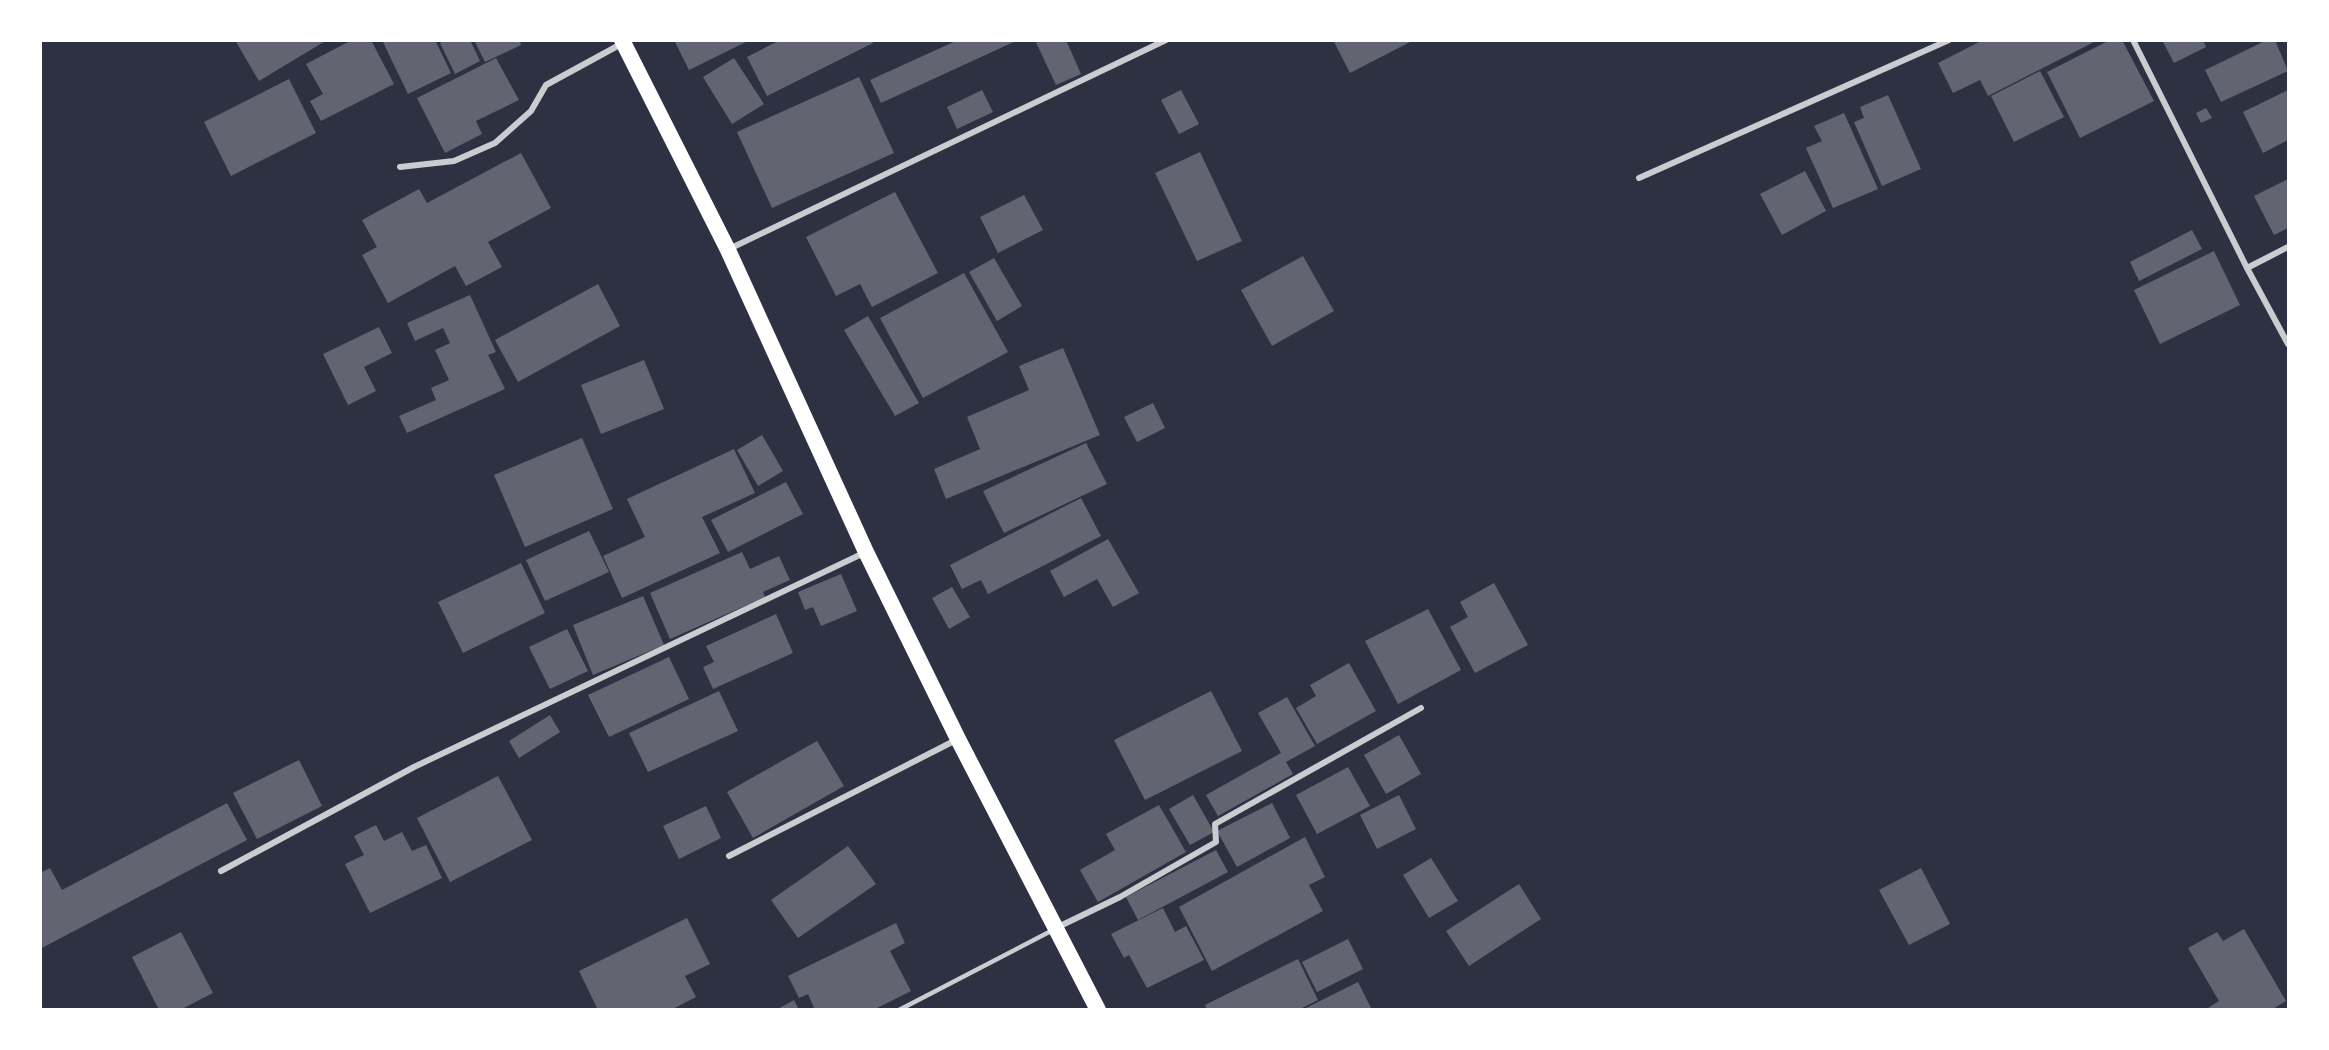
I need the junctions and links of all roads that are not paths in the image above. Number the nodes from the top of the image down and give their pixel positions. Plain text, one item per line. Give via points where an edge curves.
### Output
1 (1166, 40) edge
2 (1949, 40) edge
3 (2133, 40) edge
4 (623, 42) edge
5 (400, 167) dead end
6 (1639, 178) dead end
7 (2289, 247) edge
8 (728, 250) junction
9 (2247, 268) junction
10 (2289, 344) edge
11 (866, 552) junction
12 (1421, 708) dead end
13 (958, 739) junction
14 (729, 856) dead end
15 (221, 870) dead end
16 (1058, 927) junction
17 (899, 1010) edge
18 (1098, 1010) edge

1 - 8 street
2 - 6 street
3 - 9 street
4 - 5 street via 546,85 531,111 495,143 454,161
4 - 8 highway
7 - 9 street
8 - 11 highway
9 - 10 street
11 - 13 highway
11 - 15 street via 414,768
12 - 16 street via 1215,824 1216,842
13 - 14 street
13 - 16 highway
16 - 17 lane
16 - 18 highway

